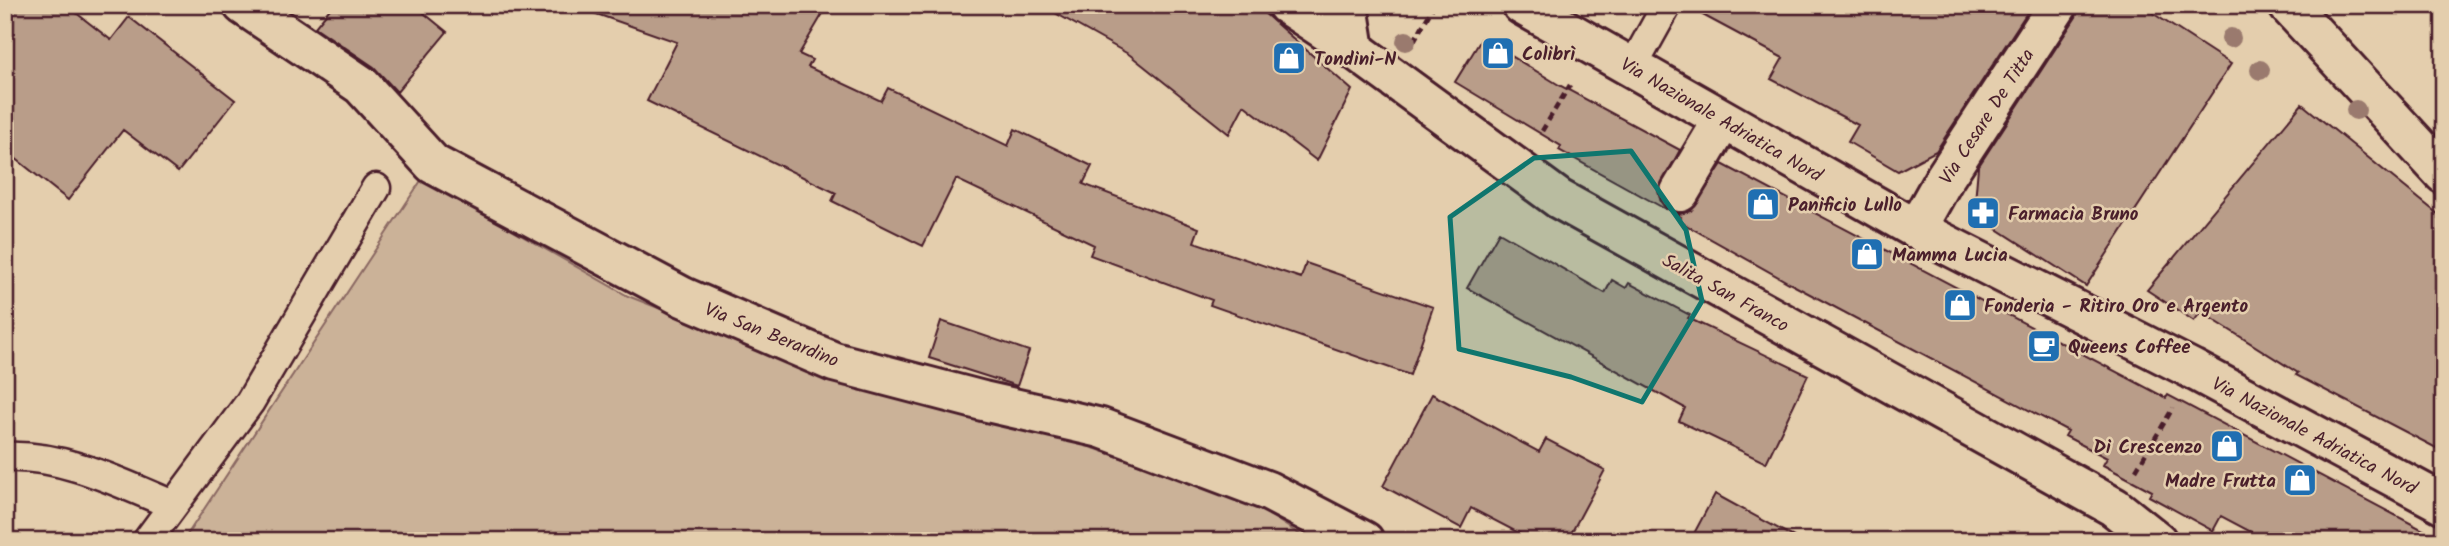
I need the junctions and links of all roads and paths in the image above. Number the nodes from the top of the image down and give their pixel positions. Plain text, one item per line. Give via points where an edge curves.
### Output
1 (243, 5) edge
2 (1287, 5) edge
3 (1348, 5) edge
4 (1522, 5) edge
5 (1667, 5) edge
6 (2058, 5) edge
7 (2288, 5) edge
8 (1432, 9) dead end
9 (1419, 33) dead end
10 (1355, 50) junction
11 (1632, 68) junction
12 (1575, 76) dead end
13 (1723, 120) junction
14 (1536, 141) dead end
15 (2444, 174) edge
16 (376, 187) dead end
17 (1680, 192) dead end
18 (1916, 229) junction
19 (2193, 369) junction
20 (5, 457) edge
21 (2444, 504) edge
22 (173, 505) junction
23 (2114, 507) junction
24 (147, 541) edge
25 (1364, 541) edge
26 (2157, 541) edge

1 - 25 main road, Via San Berardino via 361,85 433,164 682,297 834,362 1101,428 1268,491
2 - 10 main road, Salita San Franco
3 - 10 main road
4 - 11 main road, Via Nazionale Adriatica Nord
5 - 11 lane
6 - 18 main road, Via Cesare De Titta
7 - 15 main road
8 - 9 path
10 - 23 main road, Salita San Franco via 1559,199
11 - 13 main road, Via Nazionale Adriatica Nord
12 - 14 path
13 - 17 main road
13 - 18 main road, Via Nazionale Adriatica Nord
16 - 22 lane via 250,402
18 - 19 main road, Via Nazionale Adriatica Nord
19 - 21 main road, Via Nazionale Adriatica Nord
19 - 23 path
20 - 22 lane via 34,455 102,475
22 - 24 lane
23 - 26 main road, Salita San Franco

